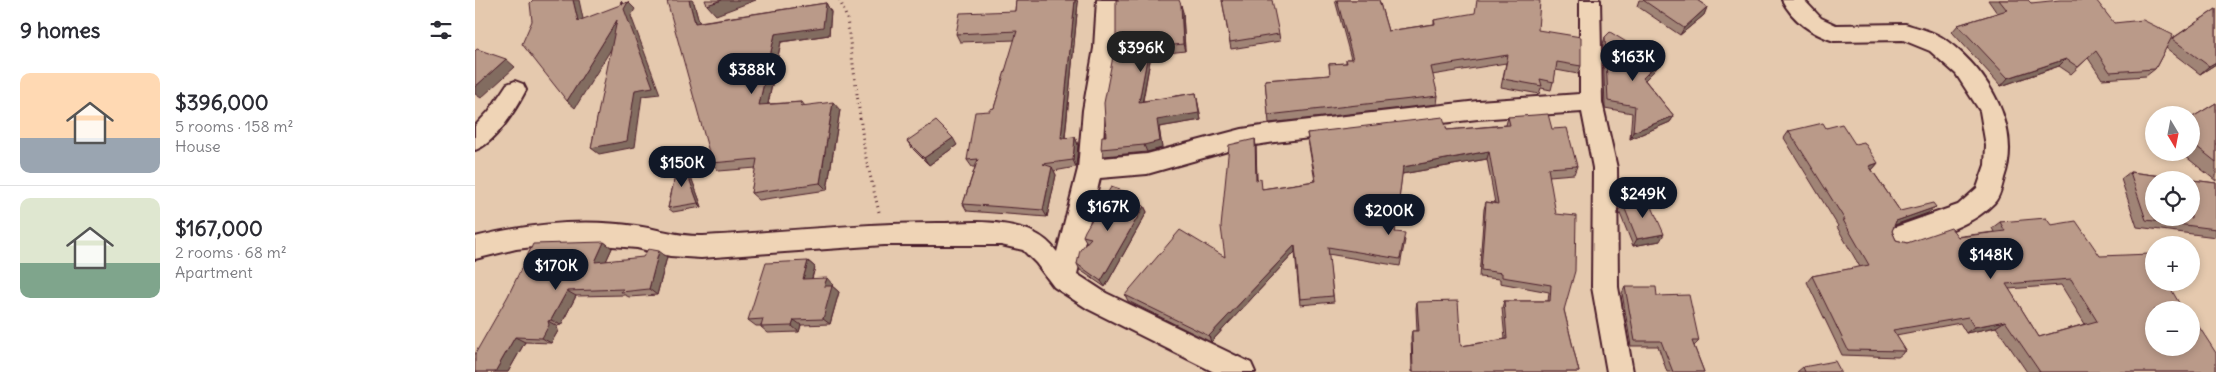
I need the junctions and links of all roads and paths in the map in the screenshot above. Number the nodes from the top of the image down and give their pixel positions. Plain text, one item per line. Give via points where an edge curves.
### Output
1 (840, 0) edge
2 (1107, 0) edge
3 (1590, 0) edge
4 (1792, 0) edge
5 (515, 90) dead end
6 (1591, 102) junction
7 (475, 141) edge
8 (1090, 169) junction
9 (884, 234) junction
10 (1899, 237) dead end
11 (475, 248) edge
12 (1063, 279) junction
13 (1242, 372) edge
14 (1621, 372) edge

1 - 9 path via 847,19 865,154
2 - 8 street via 1105,48 1094,110
3 - 6 street
4 - 10 street via 1814,24 1834,33 1905,32 1938,45 1964,68 1991,110 1998,146 1997,165 1987,194 1967,212
5 - 7 street
6 - 8 street via 1478,110 1275,133 1242,138 1147,164
6 - 14 street via 1605,168 1605,287
8 - 12 street
9 - 11 street via 701,247 600,234 542,235
9 - 12 street via 1001,234 1030,241 1045,254
12 - 13 street via 1097,301

